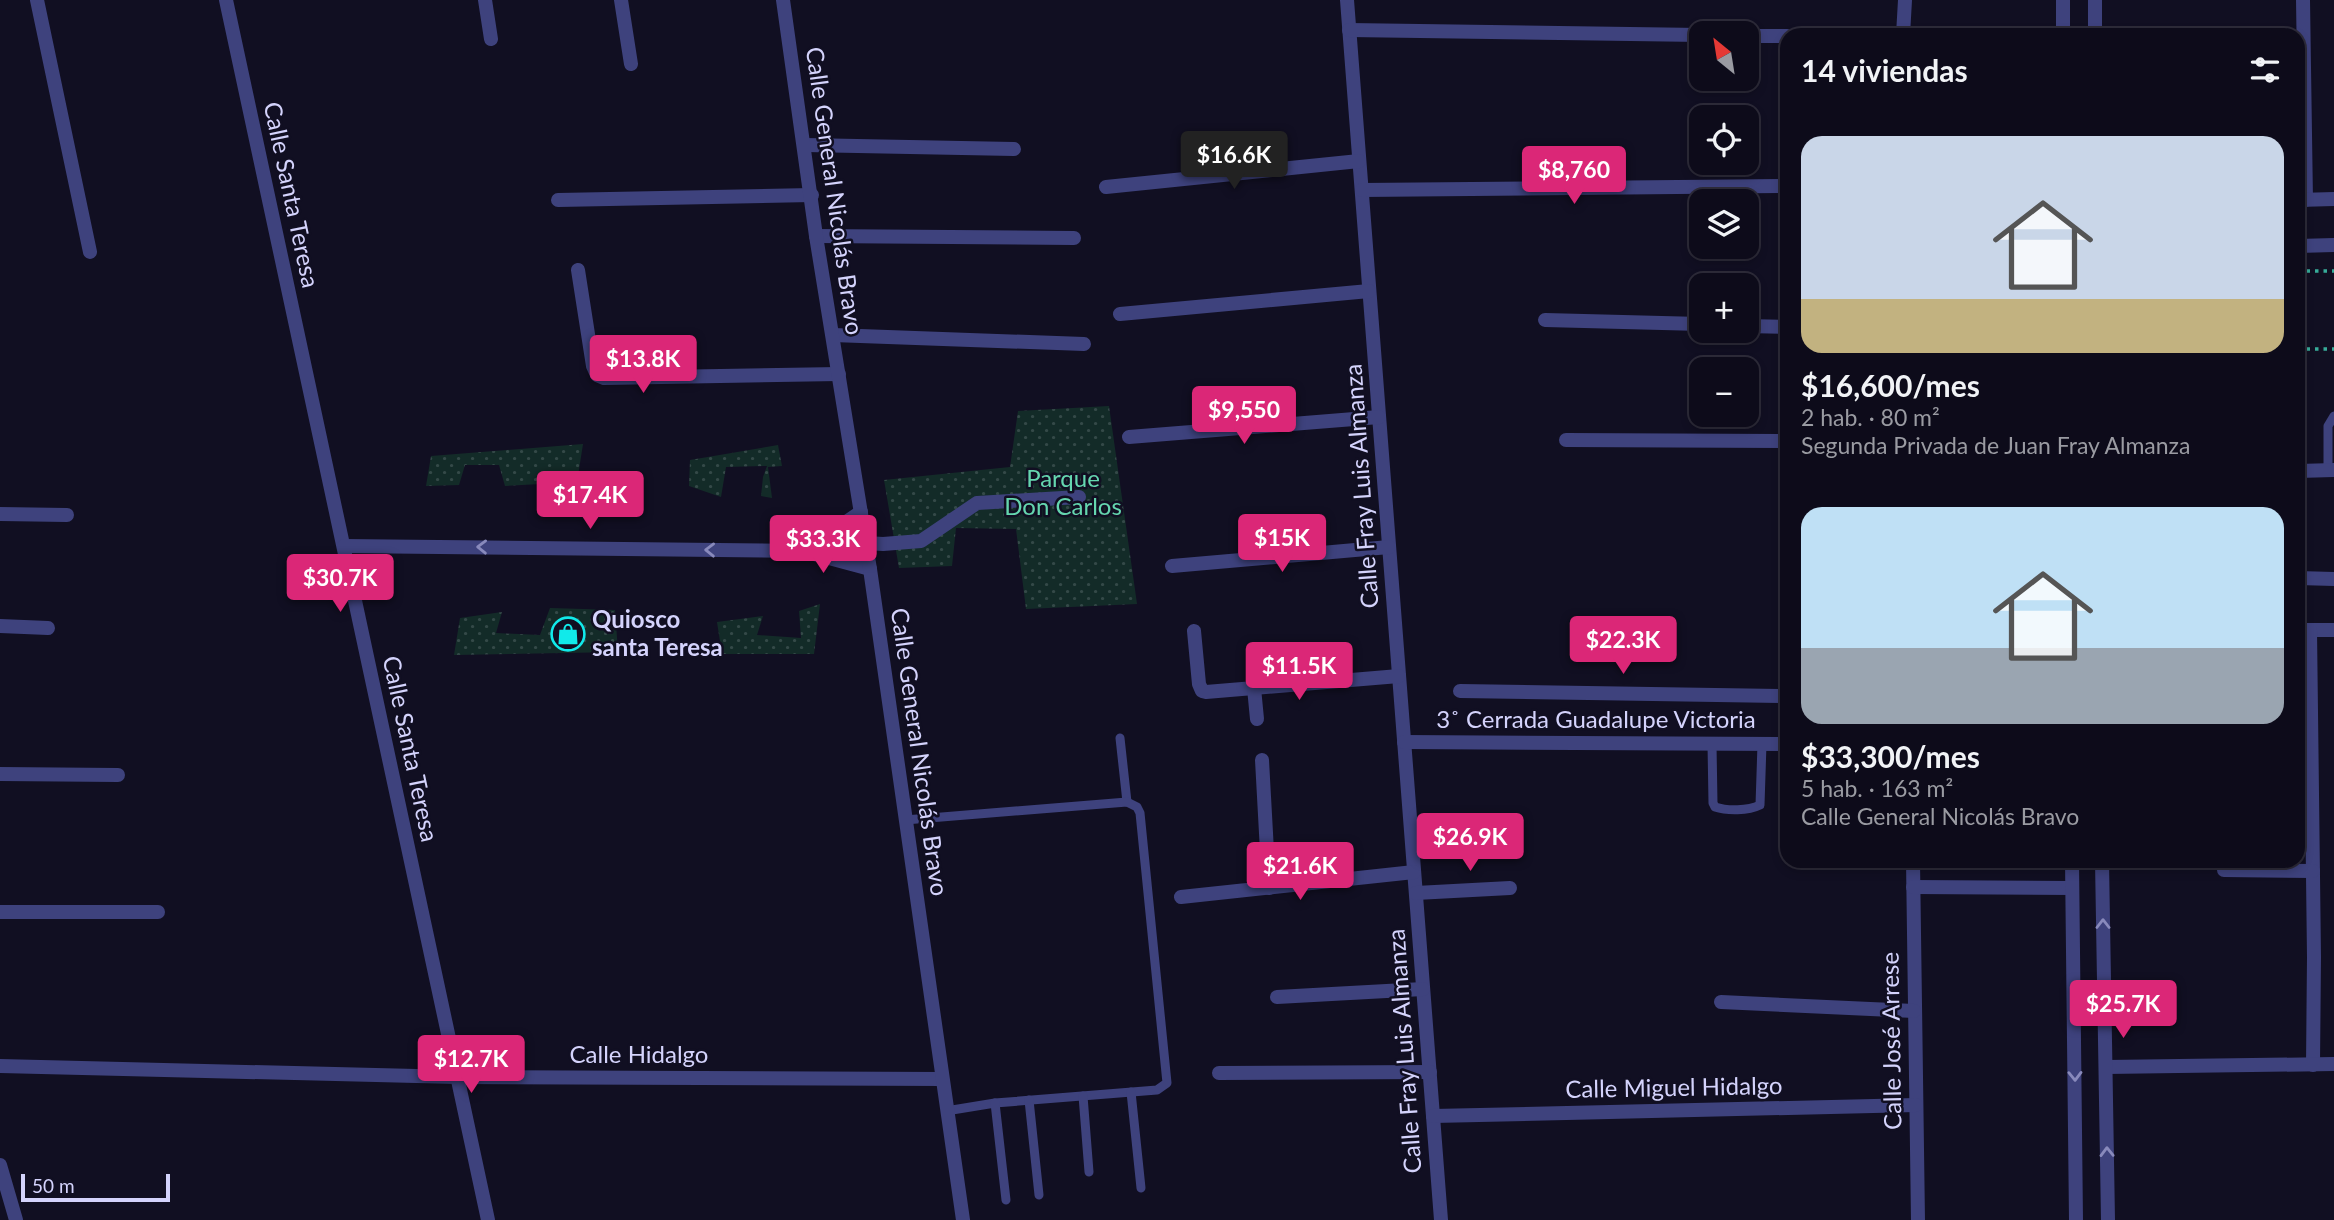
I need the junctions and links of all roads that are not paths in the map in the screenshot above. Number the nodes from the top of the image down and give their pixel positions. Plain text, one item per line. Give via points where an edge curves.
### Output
1 (37, 0) edge
2 (226, 0) edge
3 (485, 0) edge
4 (621, 0) edge
5 (783, 0) edge
6 (1347, 0) edge
7 (1905, 0) edge
8 (2063, 0) edge
9 (2095, 0) edge
10 (2303, 0) edge
11 (1903, 28) edge
12 (2063, 28) edge
13 (2095, 28) edge
14 (2303, 28) edge
15 (1349, 30) junction
16 (1689, 35) edge
17 (1759, 36) edge
18 (1780, 36) edge
19 (491, 39) dead end
20 (631, 64) dead end
21 (805, 145) junction
22 (1014, 149) dead end
23 (1359, 161) junction
24 (1780, 186) edge
25 (1106, 187) dead end
26 (1362, 190) junction
27 (812, 195) junction
28 (2334, 199) edge
29 (558, 200) dead end
30 (2305, 200) edge
31 (816, 236) junction
32 (1074, 237) dead end
33 (2334, 245) edge
34 (2305, 246) edge
35 (90, 252) dead end
36 (578, 270) dead end
37 (1369, 291) junction
38 (1119, 314) dead end
39 (1545, 320) dead end
40 (1689, 324) edge
41 (1759, 326) edge
42 (1780, 327) edge
43 (833, 335) junction
44 (1084, 344) dead end
45 (839, 374) junction
46 (2334, 416) edge
47 (1379, 417) junction
48 (1129, 437) dead end
49 (1566, 440) dead end
50 (1780, 441) edge
51 (2331, 470) edge
52 (2305, 471) edge
53 (1079, 497) dead end
54 (861, 512) junction
55 (0, 514) edge
56 (67, 515) dead end
57 (866, 543) junction
58 (344, 546) junction
59 (1389, 547) junction
60 (803, 551) junction
61 (1172, 566) dead end
62 (870, 569) junction
63 (2305, 578) edge
64 (2334, 579) edge
65 (0, 626) edge
66 (48, 628) dead end
67 (2305, 630) edge
68 (2334, 630) edge
69 (1195, 631) dead end
70 (2305, 657) edge
71 (1399, 676) junction
72 (1254, 688) junction
73 (1460, 691) dead end
74 (1780, 696) edge
75 (1258, 719) dead end
76 (1120, 738) dead end
77 (1404, 742) junction
78 (1712, 744) junction
79 (1762, 744) junction
80 (1780, 744) edge
81 (1262, 760) dead end
82 (0, 774) edge
83 (118, 775) dead end
84 (1127, 802) junction
85 (905, 820) junction
86 (1913, 868) edge
87 (2072, 868) edge
88 (2102, 868) edge
89 (2224, 870) dead end
90 (2313, 871) junction
91 (1414, 872) junction
92 (1913, 887) junction
93 (1269, 888) junction
94 (1510, 888) dead end
95 (2073, 888) junction
96 (1416, 893) junction
97 (1181, 897) dead end
98 (0, 912) edge
99 (158, 912) dead end
100 (1423, 989) junction
101 (1277, 997) dead end
102 (1721, 1002) dead end
103 (1914, 1011) junction
104 (2334, 1064) edge
105 (2313, 1065) junction
106 (0, 1066) edge
107 (2106, 1067) junction
108 (1430, 1072) junction
109 (1219, 1073) dead end
110 (457, 1077) junction
111 (942, 1079) junction
112 (1130, 1092) junction
113 (1083, 1096) junction
114 (1029, 1100) junction
115 (995, 1103) junction
116 (1916, 1105) junction
117 (946, 1111) junction
118 (1433, 1116) junction
119 (0, 1165) edge
120 (1089, 1172) dead end
121 (1141, 1188) dead end
122 (1039, 1195) dead end
123 (1006, 1200) dead end
124 (16, 1220) edge
125 (488, 1220) edge
126 (963, 1220) edge
127 (1441, 1220) edge
128 (1918, 1220) edge
129 (2076, 1220) edge
130 (2108, 1220) edge

1 - 35 street
2 - 58 street, Calle Santa Teresa
3 - 19 street
4 - 20 street
5 - 21 street, Calle General Nicolás Bravo
6 - 15 street, Calle Fray Luis Almanza
7 - 11 street
8 - 12 street
9 - 13 street
10 - 14 street
15 - 16 street
15 - 23 street, Calle Fray Luis Almanza
17 - 18 street
21 - 22 street
21 - 27 street, Calle General Nicolás Bravo
23 - 25 street
23 - 26 street, Calle Fray Luis Almanza
24 - 26 street
26 - 37 street, Calle Fray Luis Almanza
27 - 29 street
27 - 31 street, Calle General Nicolás Bravo
28 - 30 street
31 - 32 street
31 - 43 street, Calle General Nicolás Bravo
33 - 34 street
36 - 45 street via 593,366 604,379
37 - 38 street
37 - 47 street, Calle Fray Luis Almanza
39 - 40 street
41 - 42 street
43 - 44 street
43 - 45 street, Calle General Nicolás Bravo
45 - 54 street, Calle General Nicolás Bravo
46 - 51 lane via 2329,426
47 - 48 street
47 - 59 street, Calle Fray Luis Almanza
49 - 50 street
51 - 52 street
53 - 57 street via 977,503 920,541
54 - 57 street, Calle General Nicolás Bravo
54 - 60 street
55 - 56 street
57 - 62 street, Calle General Nicolás Bravo
60 -> 58 street
58 - 110 street, Calle Santa Teresa
59 - 61 street
59 - 71 street, Calle Fray Luis Almanza
60 - 62 street
62 - 85 street, Calle General Nicolás Bravo
63 - 64 street
65 - 66 street
67 - 68 street
69 - 72 street via 1202,691
70 - 90 street
71 - 72 street
71 - 77 street, Calle Fray Luis Almanza
72 - 75 street
73 - 74 street
76 - 84 lane
77 - 78 street, 3˚ Cerrada Guadalupe Victoria
77 - 91 street, Calle Fray Luis Almanza
78 - 79 street, 3˚ Cerrada Guadalupe Victoria
78 - 79 lane via 1713,803 1721,809 1760,805
79 - 80 street, 3˚ Cerrada Guadalupe Victoria
81 - 93 street
82 - 83 street
84 - 85 lane
84 - 112 lane via 1140,813 1168,1077 1163,1088
85 - 111 street, Calle General Nicolás Bravo
86 - 92 street, Calle José Arrese
87 - 95 street
107 -> 88 street
89 - 90 street
90 - 105 street
91 - 93 street
91 - 96 street, Calle Fray Luis Almanza
92 - 95 street
92 - 103 street, Calle José Arrese
93 - 97 street
94 - 96 street
95 -> 129 street
96 - 100 street, Calle Fray Luis Almanza
98 - 99 street
100 - 101 street
100 - 108 street, Calle Fray Luis Almanza
102 - 103 street
103 - 116 street, Calle José Arrese
104 - 105 street
105 - 107 street
106 - 110 street, Calle Hidalgo
130 -> 107 street
108 - 109 street
108 - 118 street, Calle Fray Luis Almanza
110 - 111 street, Calle Hidalgo
110 - 125 street, Calle Santa Teresa
111 - 117 street, Calle General Nicolás Bravo
112 - 113 lane
112 - 121 lane
113 - 114 lane
113 - 120 lane
114 - 115 lane
114 - 122 lane
115 - 117 lane
115 - 123 lane
116 - 118 street, Calle Miguel Hidalgo
116 - 128 street, Calle José Arrese
117 - 126 street, Calle General Nicolás Bravo
118 - 127 street, Calle Fray Luis Almanza
119 - 124 street

